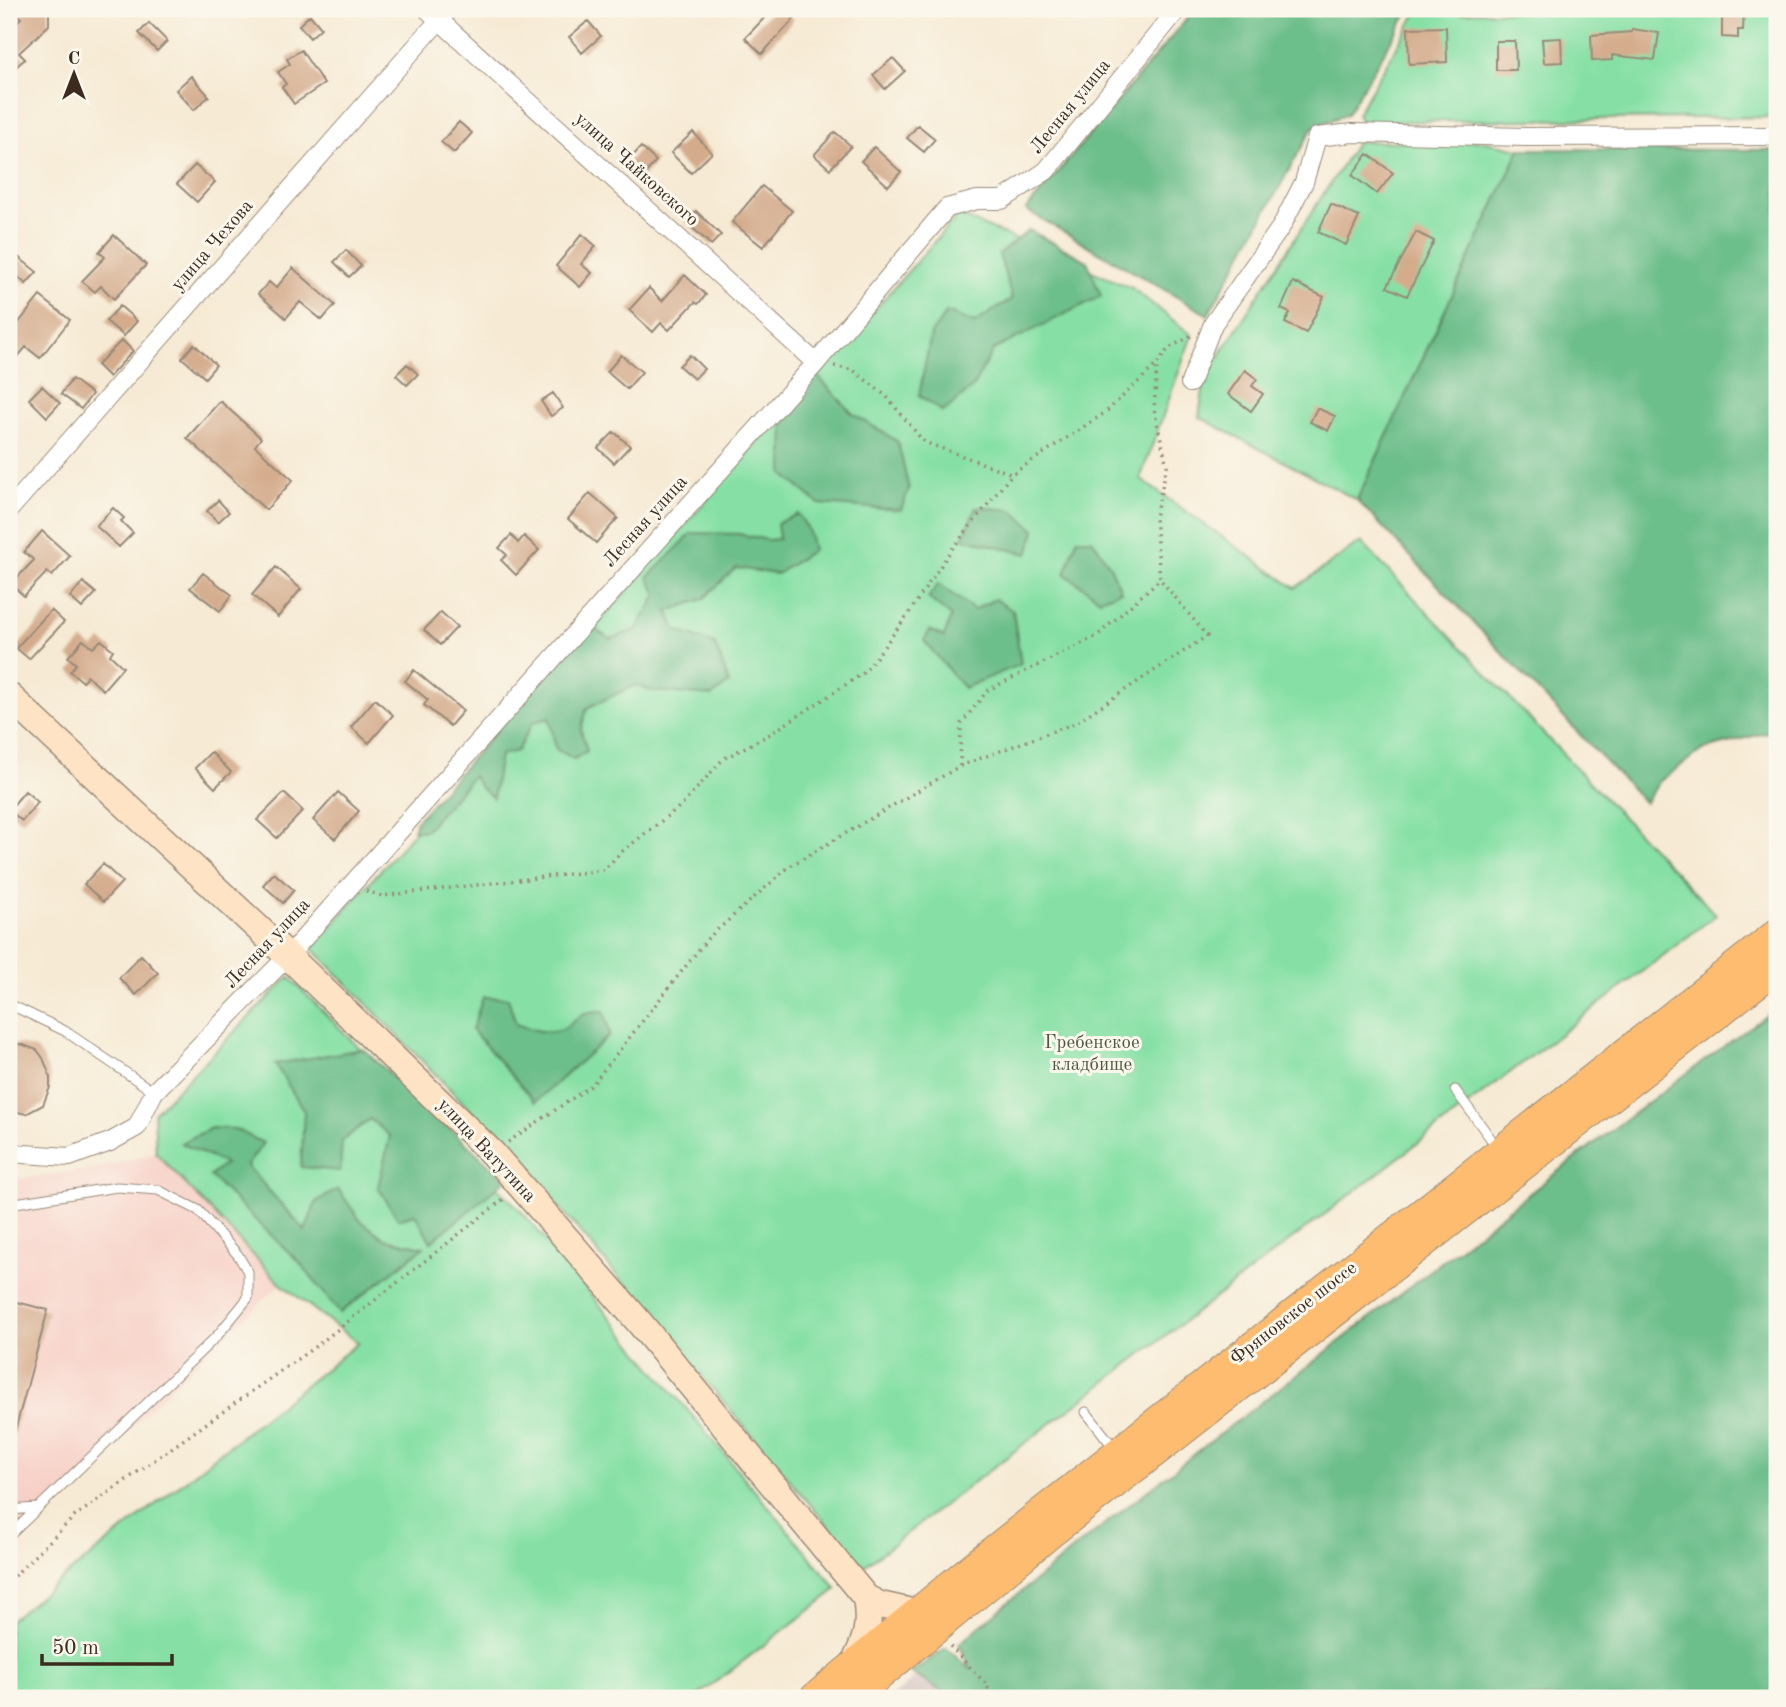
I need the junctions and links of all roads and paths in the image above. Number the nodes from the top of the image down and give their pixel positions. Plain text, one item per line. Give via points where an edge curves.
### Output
1 (1178, 9) edge
2 (439, 12) edge
3 (1777, 136) edge
4 (1213, 324) junction
5 (816, 362) junction
6 (1157, 364) junction
7 (1190, 383) dead end
8 (1012, 474) junction
9 (9, 510) edge
10 (1160, 579) junction
11 (9, 696) edge
12 (960, 766) junction
13 (349, 887) junction
14 (1777, 934) edge
15 (288, 956) junction
16 (1777, 967) edge
17 (9, 1004) edge
18 (1455, 1090) dead end
19 (154, 1091) junction
20 (1500, 1151) junction
21 (9, 1153) edge
22 (492, 1153) junction
23 (520, 1186) junction
24 (9, 1204) edge
25 (1086, 1412) dead end
26 (1119, 1453) junction
27 (37, 1508) junction
28 (9, 1510) edge
29 (9, 1536) edge
30 (9, 1581) edge
31 (866, 1598) junction
32 (916, 1613) junction
33 (946, 1641) dead end
34 (852, 1667) junction
35 (815, 1698) edge
36 (852, 1698) edge
37 (993, 1698) edge

1 - 5 street, Лесная улица via 1046,171 1002,200 977,200 947,208
2 - 5 street, улица Чайковского
2 - 9 street, улица Чехова
3 - 4 street via 1352,133 1317,137 1304,182 1281,227
4 - 6 path via 1169,348
4 - 7 street
5 - 8 path via 853,370 886,396 924,442
5 - 13 street, Лесная улица
6 - 8 path via 1107,412
6 - 10 path via 1154,409 1167,466 1155,517
8 - 13 path via 865,672 723,759 683,804 604,870 382,896
10 - 12 path via 1097,636 988,690 961,724
10 - 12 path via 1207,636 1076,723
11 - 15 street, улица Ватутина
12 - 22 path via 790,866 708,938 592,1085
13 - 15 street, Лесная улица
14 - 20 main road, Фряновское шоссе
15 - 19 street, Лесная улица
15 - 22 street, улица Ватутина
16 - 36 main road, Фряновское шоссе via 1049,1534
17 - 19 lane via 65,1031
18 - 20 lane
19 - 21 street, Лесная улица via 137,1127 110,1142 69,1157
20 - 26 main road, Фряновское шоссе
22 - 23 street, улица Ватутина
23 - 30 path via 323,1341 74,1517
23 - 31 street, улица Ватутина via 639,1322
24 - 27 lane via 117,1187 158,1190 198,1210 248,1272 248,1298 217,1336
25 - 26 lane
26 - 32 main road, Фряновское шоссе
27 - 28 lane
27 - 29 lane
31 - 32 street
31 - 34 street via 867,1638
32 - 34 main road, Фряновское шоссе
33 - 37 path via 986,1684
34 - 35 main road, Фряновское шоссе

